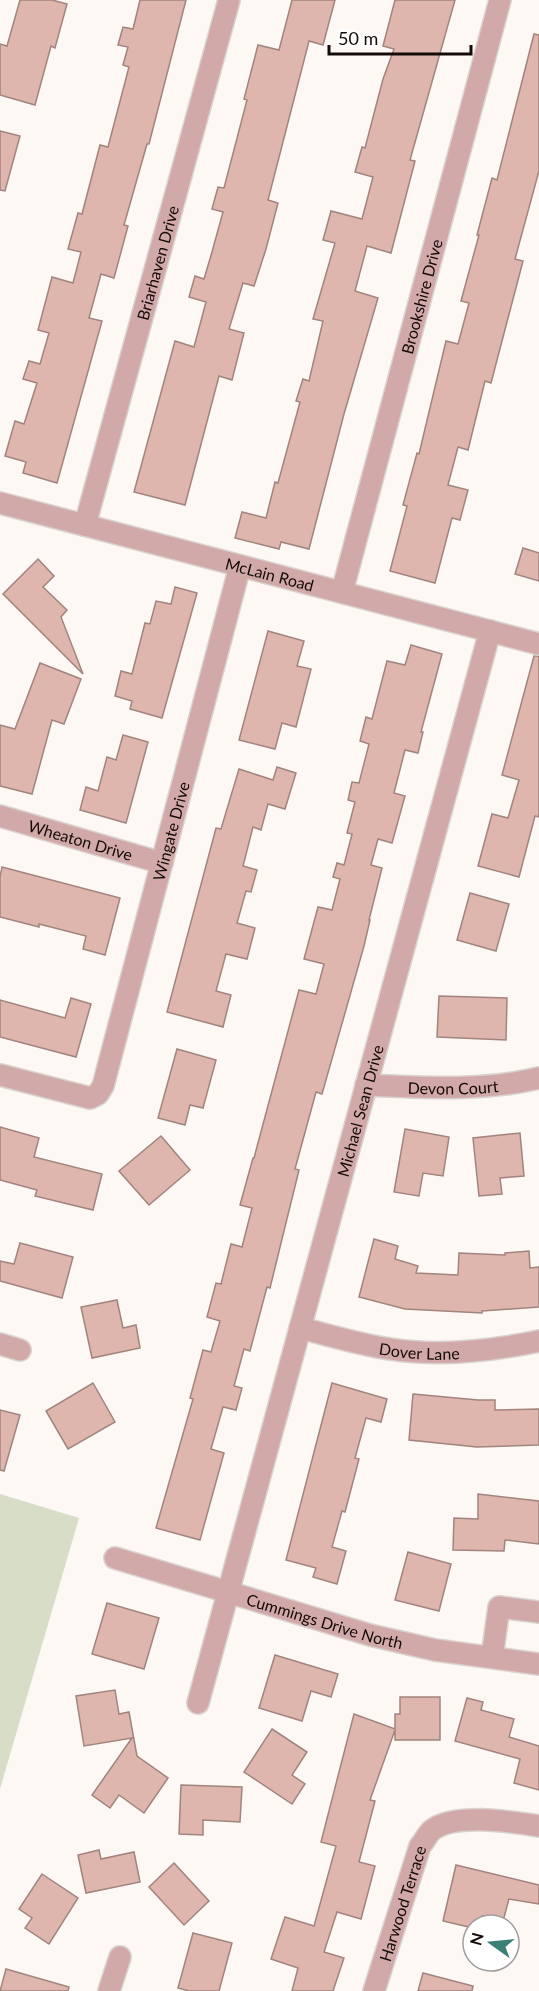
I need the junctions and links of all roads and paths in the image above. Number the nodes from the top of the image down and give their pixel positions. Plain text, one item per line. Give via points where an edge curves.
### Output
1 (229, 0) edge
2 (500, 0) edge
3 (0, 503) edge
4 (85, 525) junction
5 (240, 566) junction
6 (342, 592) junction
7 (490, 631) junction
8 (539, 644) edge
9 (0, 816) edge
10 (162, 863) junction
11 (0, 1075) edge
12 (539, 1077) edge
13 (366, 1085) junction
14 (300, 1328) junction
15 (539, 1341) edge
16 (116, 1558) dead end
17 (227, 1592) junction
18 (539, 1612) edge
19 (492, 1658) junction
20 (539, 1664) edge
21 (198, 1702) dead end
22 (539, 1826) edge
23 (120, 1957) dead end
24 (109, 1991) edge
25 (374, 1991) edge

1 - 4 street, Briarhaven Drive
2 - 6 street, Brookshire Drive
3 - 4 street, McLain Road
4 - 5 street, McLain Road
5 - 6 street, McLain Road
5 - 10 street, Wingate Drive
6 - 7 street, McLain Road
7 - 8 street, McLain Road
7 - 13 street, Michael Sean Drive
9 - 10 street, Wheaton Drive
10 - 11 street, Wingate Drive via 104,1086 98,1094 90,1098
12 - 13 street, Devon Court via 491,1087 455,1089
13 - 14 street, Michael Sean Drive
14 - 15 street, Dover Lane via 390,1349 428,1352
14 - 17 street, Michael Sean Drive
16 - 17 street, Cummings Drive North
17 - 19 street, Cummings Drive North via 370,1635
17 - 21 street, Michael Sean Drive
18 - 19 street via 499,1607
19 - 20 street, Cummings Drive North
22 - 25 street, Harwood Terrace via 459,1821 431,1831 420,1846
23 - 24 street

